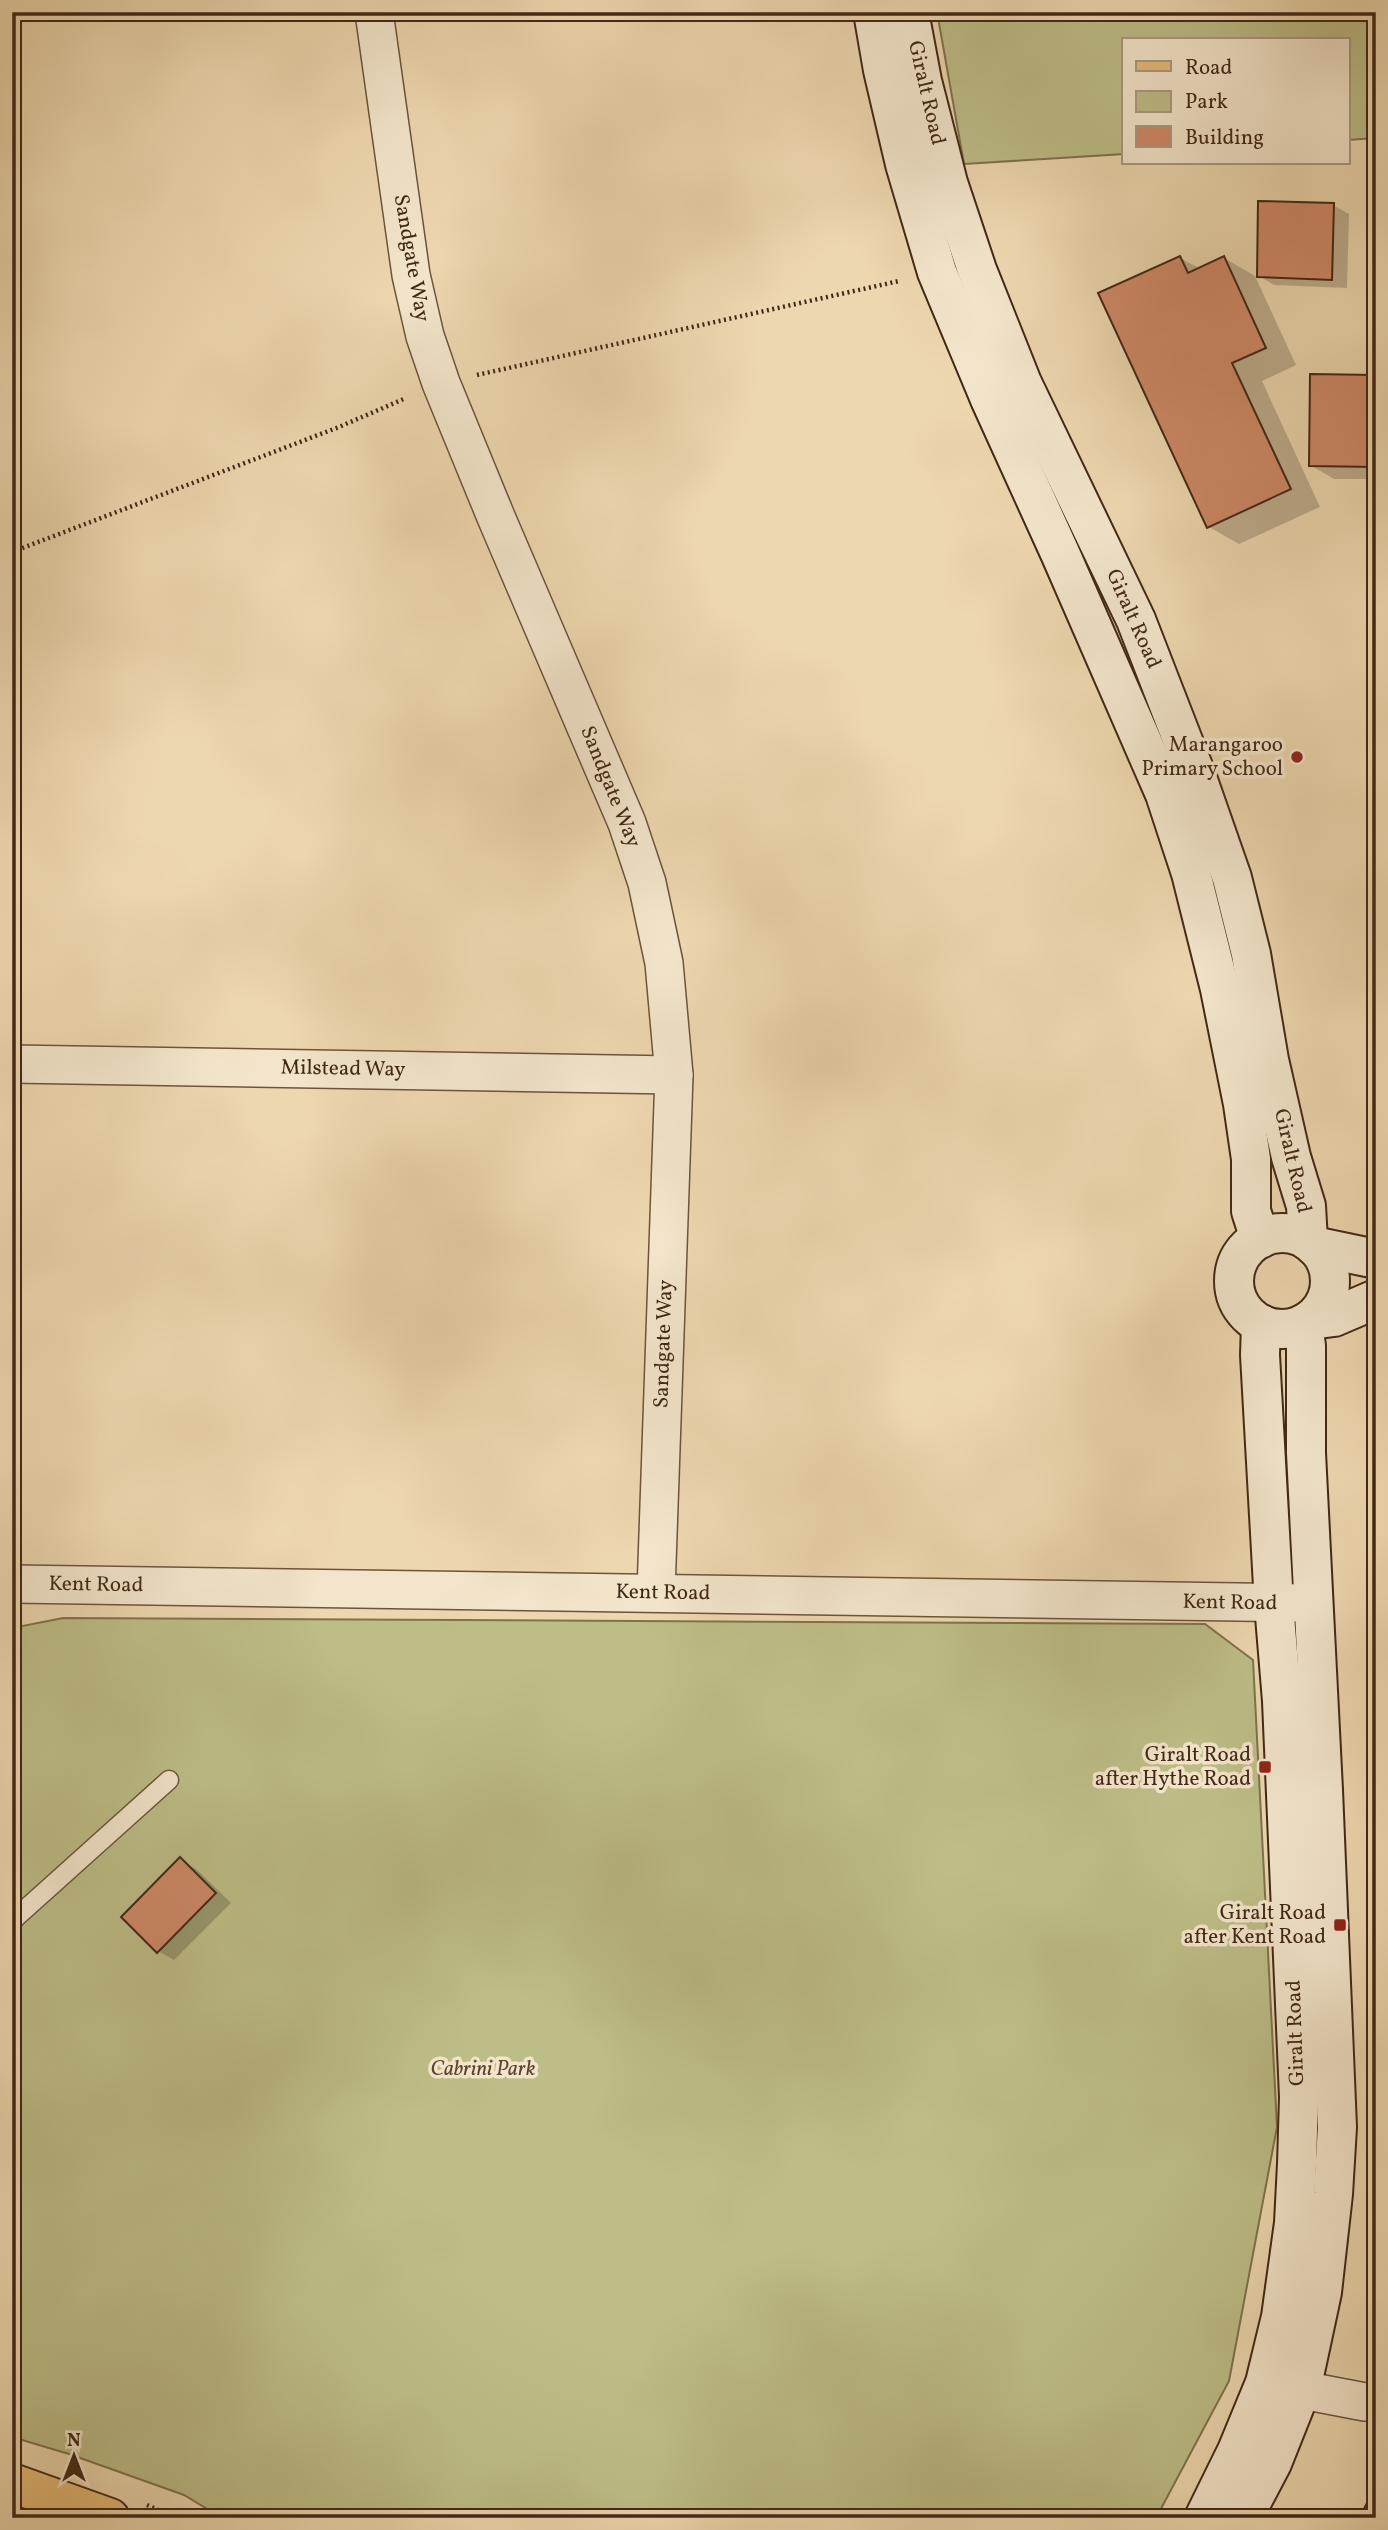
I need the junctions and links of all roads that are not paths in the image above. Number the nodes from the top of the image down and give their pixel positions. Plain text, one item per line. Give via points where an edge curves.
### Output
1 (374, 12) edge
2 (873, 12) edge
3 (909, 12) edge
4 (12, 1063) edge
5 (674, 1074) junction
6 (1260, 1239) junction
7 (1311, 1244) junction
8 (1376, 1259) edge
9 (1376, 1299) edge
10 (1306, 1322) junction
11 (1261, 1324) junction
12 (12, 1584) edge
13 (656, 1592) junction
14 (1313, 1603) junction
15 (1273, 1604) junction
16 (169, 1780) dead end
17 (12, 1921) edge
18 (1283, 2386) junction
19 (1376, 2402) edge
20 (12, 2483) edge
21 (110, 2518) edge
22 (1204, 2518) edge
23 (1243, 2518) edge

1 - 5 street, Sandgate Way via 411,275 425,336 496,517 627,823 647,883 664,963
2 - 6 street, Giralt Road via 905,164 937,272 1165,794 1191,873 1243,1104 1251,1159 1251,1211
3 - 7 street, Giralt Road via 948,183 977,270 1021,383 1136,620 1232,878
4 - 5 street, Milstead Way
5 - 13 street, Sandgate Way
6 - 7 street via 1284,1234
6 - 11 street via 1243,1254 1234,1282 1240,1304
7 - 8 street
7 - 10 street via 1325,1259 1330,1284 1326,1300
9 - 10 street via 1334,1317
10 - 11 street via 1286,1329
10 - 14 street, Giralt Road
11 - 15 street, Giralt Road
12 - 13 street, Kent Road
13 - 15 street, Kent Road
14 - 15 street, Kent Road
14 - 18 street, Giralt Road via 1336,2127 1322,2292
15 - 18 street, Giralt Road via 1282,1701 1299,2097 1294,2223 1281,2316
16 - 17 lane
18 - 19 street
18 - 22 street, Giralt Road via 1237,2451
18 - 23 street, Giralt Road via 1272,2463
20 - 21 main road

